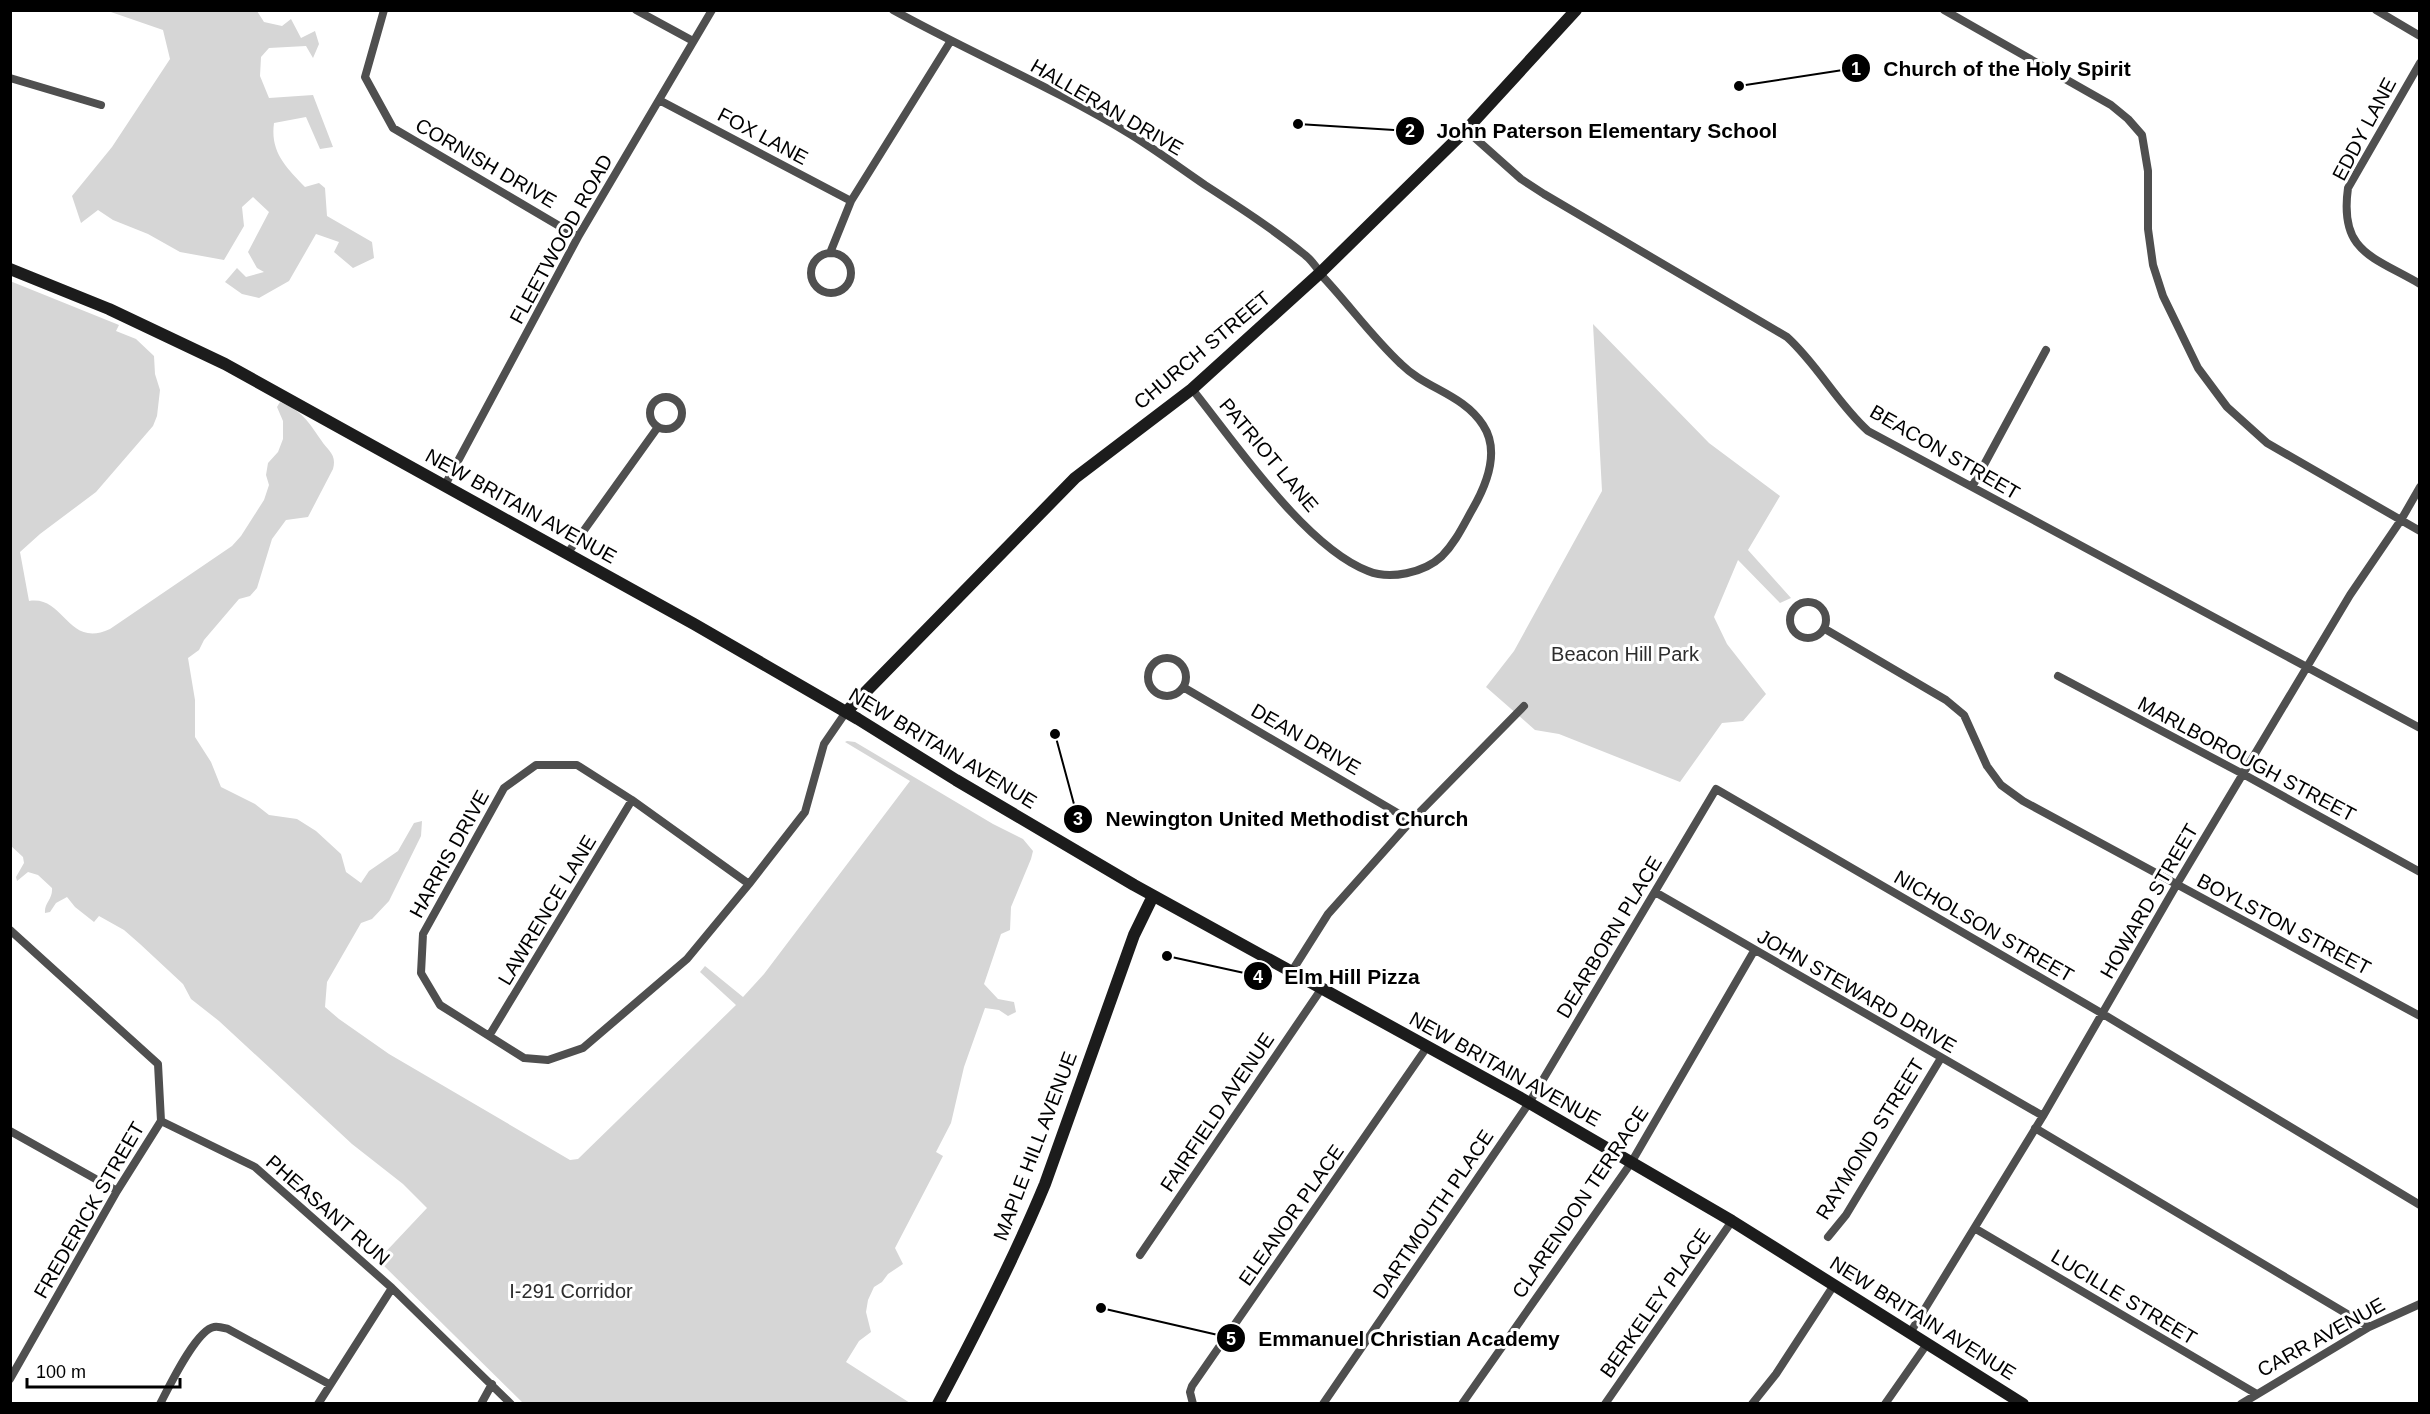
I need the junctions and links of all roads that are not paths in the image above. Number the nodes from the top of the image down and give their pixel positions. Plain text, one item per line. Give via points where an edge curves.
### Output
1 (384, 10) edge
2 (636, 10) edge
3 (711, 10) edge
4 (892, 10) edge
5 (1576, 10) edge
6 (1944, 10) edge
7 (2376, 10) edge
8 (2420, 36) edge
9 (693, 41) junction
10 (950, 42) junction
11 (2420, 63) edge
12 (10, 78) edge
13 (659, 100) junction
14 (100, 105) dead end
15 (1466, 130) junction
16 (851, 201) junction
17 (578, 237) junction
18 (831, 253) junction
19 (10, 269) edge
20 (1320, 273) junction
21 (2420, 284) edge
22 (2046, 350) dead end
23 (1192, 389) junction
24 (658, 427) dead end
25 (444, 487) junction
26 (1972, 487) junction
27 (2420, 487) edge
28 (2401, 520) junction
29 (2420, 531) edge
30 (567, 554) junction
31 (1825, 628) junction
32 (2307, 667) junction
33 (2058, 676) dead end
34 (1183, 687) junction
35 (1524, 706) dead end
36 (846, 712) junction
37 (2420, 728) edge
38 (2243, 774) junction
39 (1716, 789) joint
40 (632, 800) junction
41 (1411, 822) junction
42 (2420, 872) edge
43 (749, 884) junction
44 (2177, 884) junction
45 (1655, 892) junction
46 (1153, 896) junction
47 (10, 930) edge
48 (1755, 951) junction
49 (1292, 971) junction
50 (1322, 988) junction
51 (2103, 1014) junction
52 (2420, 1016) edge
53 (489, 1036) junction
54 (1427, 1047) junction
55 (1941, 1058) junction
56 (1529, 1103) junction
57 (2043, 1116) junction
58 (160, 1121) junction
59 (2035, 1128) junction
60 (10, 1131) edge
61 (1631, 1163) junction
62 (117, 1191) junction
63 (2420, 1205) edge
64 (1732, 1221) junction
65 (1976, 1229) junction
66 (1828, 1237) dead end
67 (1140, 1255) dead end
68 (1834, 1285) junction
69 (392, 1288) junction
70 (2420, 1304) edge
71 (2369, 1326) junction
72 (1910, 1333) junction
73 (1927, 1344) junction
74 (10, 1379) edge
75 (329, 1384) junction
76 (492, 1384) junction
77 (2255, 1393) junction
78 (160, 1404) edge
79 (318, 1404) edge
80 (481, 1404) edge
81 (511, 1404) edge
82 (938, 1404) edge
83 (1193, 1404) edge
84 (1323, 1404) edge
85 (1462, 1404) edge
86 (1605, 1404) edge
87 (1752, 1404) edge
88 (1885, 1404) edge
89 (2023, 1404) edge
90 (2241, 1404) edge

1 - 17 street, CORNISH DRIVE via 365,77 393,128
2 - 9 street
3 - 9 street, FLEETWOOD ROAD
4 - 10 street, HALLERAN DRIVE
5 - 15 main road, CHURCH STREET
6 - 28 street via 2111,105 2128,119 2142,135 2153,265 2163,296 2198,368 2227,407 2267,442
7 - 8 street
9 - 13 street, FLEETWOOD ROAD
10 - 16 street
10 - 20 street, HALLERAN DRIVE via 1130,134 1261,222 1308,257
11 - 21 street, EDDY LANE via 2348,188 2345,210 2355,243
12 - 14 street
13 - 16 street, FOX LANE
13 - 17 street, FLEETWOOD ROAD
15 - 20 main road, CHURCH STREET
15 - 26 street, BEACON STREET via 1544,194 1787,337 1805,353 1849,414 1868,431
16 - 18 street
17 - 25 street, FLEETWOOD ROAD
18 - 18 street via 814,263 811,275 822,291 835,293 846,287 851,274 848,262
19 - 25 main road, NEW BRITAIN AVENUE via 109,309 215,359
20 - 23 main road, CHURCH STREET
20 - 23 street, PATRIOT LANE via 1402,366 1454,396 1484,426 1490,440 1488,480 1454,542 1440,558 1417,571 1395,574 1369,572 1343,557 1290,511
22 - 26 street
23 - 36 main road, CHURCH STREET via 1075,478
24 - 30 street
25 - 30 main road, NEW BRITAIN AVENUE
26 - 32 street, BEACON STREET
27 - 28 street, HOWARD STREET
28 - 29 street
28 - 32 street, HOWARD STREET
30 - 36 main road, NEW BRITAIN AVENUE
31 - 31 street via 1827,618 1818,604 1808,601 1793,609 1791,626 1804,638 1816,636
31 - 44 street, BOYLSTON STREET via 1946,700 1964,715 1987,766 2001,785 2023,801
32 - 37 street, BEACON STREET
32 - 38 street, HOWARD STREET
33 - 38 street, MARLBOROUGH STREET
34 - 34 street via 1184,671 1177,662 1165,659 1150,669 1148,680 1159,694 1171,696
34 - 41 street, DEAN DRIVE
35 - 41 street
36 - 43 street, HARRIS DRIVE via 824,744 805,812
36 - 46 main road, NEW BRITAIN AVENUE
38 - 42 street, MARLBOROUGH STREET
38 - 44 street, HOWARD STREET
39 - 45 street, DEARBORN PLACE
39 - 51 street, NICHOLSON STREET
40 - 43 street, HARRIS DRIVE
40 - 53 street, LAWRENCE LANE
40 - 53 street, HARRIS DRIVE via 577,765 536,765 504,788 423,934 421,973 440,1005
41 - 49 street via 1328,914
43 - 53 street, HARRIS DRIVE via 687,960 584,1048 548,1060 524,1058
44 - 51 street, HOWARD STREET
44 - 52 street, BOYLSTON STREET
45 - 48 street, JOHN STEWARD DRIVE
45 - 56 street, DEARBORN PLACE
46 - 49 main road, NEW BRITAIN AVENUE
46 - 82 main road, MAPLE HILL AVENUE via 1134,934 1029,1222
47 - 58 street via 158,1064
48 - 55 street, JOHN STEWARD DRIVE
48 - 61 street, CLARENDON TERRACE
49 - 50 main road, NEW BRITAIN AVENUE
50 - 54 main road, NEW BRITAIN AVENUE
50 - 67 street, FAIRFIELD AVENUE
51 - 57 street, HOWARD STREET
51 - 63 street, NICHOLSON STREET
54 - 56 main road, NEW BRITAIN AVENUE
54 - 83 street, ELEANOR PLACE via 1192,1386
55 - 57 street, JOHN STEWARD DRIVE
55 - 66 street, RAYMOND STREET via 1846,1215
56 - 61 main road, NEW BRITAIN AVENUE
56 - 84 street, DARTMOUTH PLACE
57 - 59 street, HOWARD STREET
58 - 62 street, FREDERICK STREET
58 - 69 street, PHEASANT RUN via 255,1167
59 - 65 street, HOWARD STREET
59 - 71 street
60 - 62 street
61 - 64 main road, NEW BRITAIN AVENUE
61 - 85 street, CLARENDON TERRACE
62 - 74 street, FREDERICK STREET
64 - 68 main road, NEW BRITAIN AVENUE
64 - 86 street, BERKELEY PLACE
65 - 72 street, HOWARD STREET
65 - 77 street, LUCILLE STREET
68 - 72 main road, NEW BRITAIN AVENUE
68 - 87 street
69 - 75 street
69 - 76 street, PHEASANT RUN
70 - 71 street, CARR AVENUE
71 - 77 street, CARR AVENUE
72 - 73 main road, NEW BRITAIN AVENUE
73 - 88 street
73 - 89 main road, NEW BRITAIN AVENUE
75 - 78 street via 228,1329 215,1327 196,1342
75 - 79 street
76 - 80 street
76 - 81 street, PHEASANT RUN
77 - 90 street, CARR AVENUE

